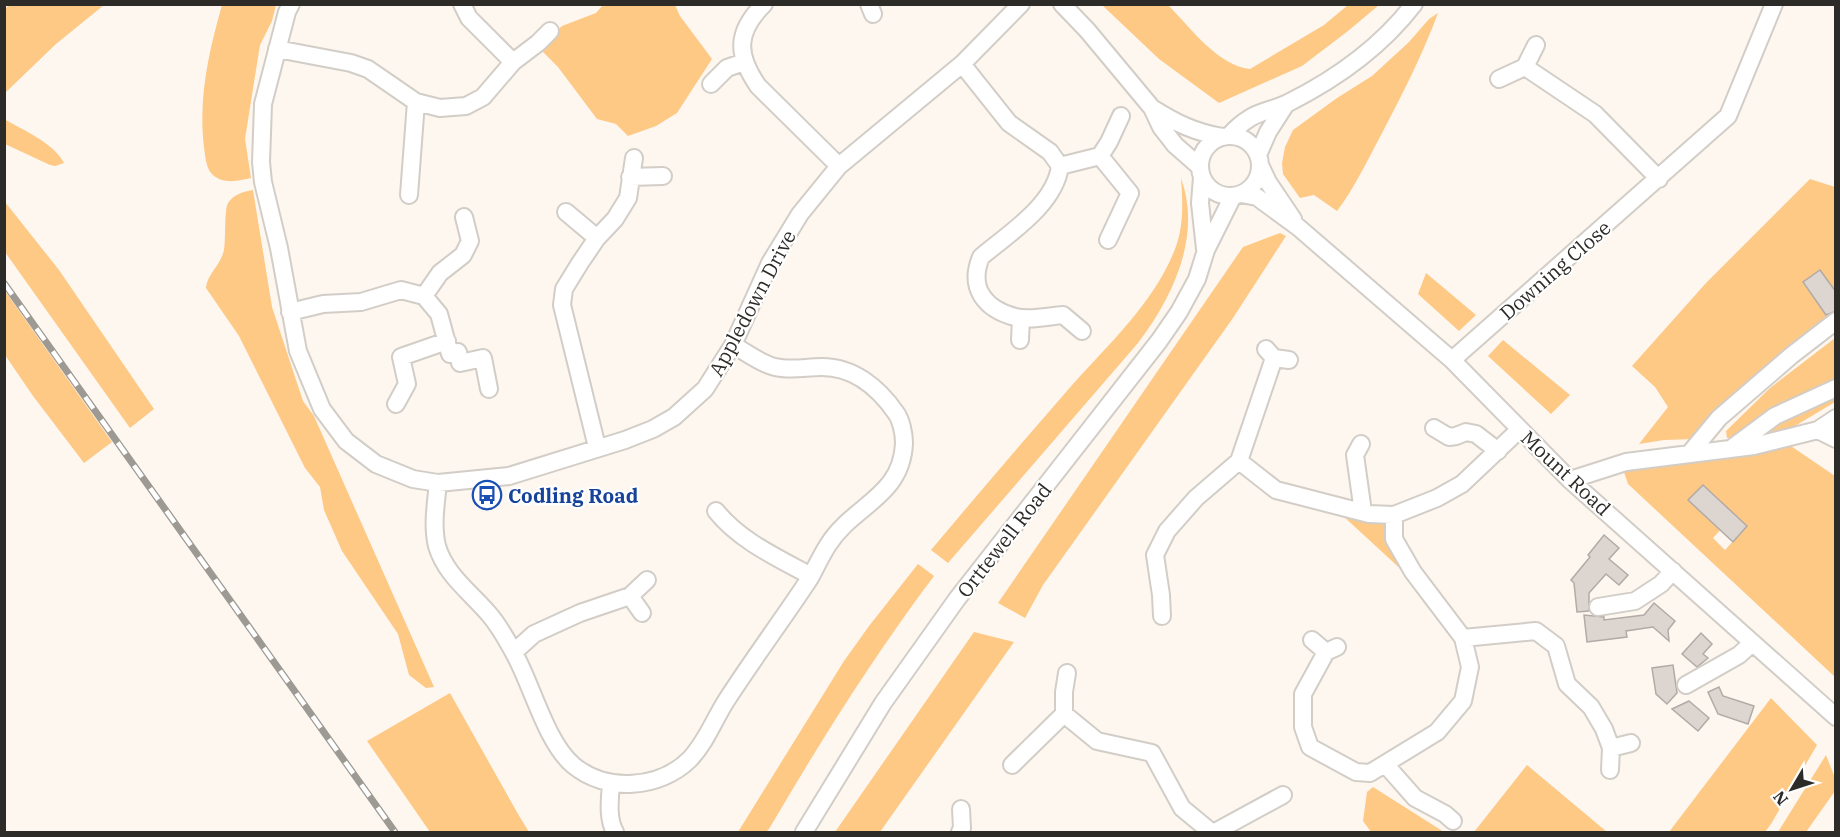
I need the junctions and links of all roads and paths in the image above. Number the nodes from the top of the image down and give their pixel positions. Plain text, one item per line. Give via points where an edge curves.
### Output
1 (291, 4) edge
2 (462, 4) edge
3 (764, 4) edge
4 (1021, 4) edge
5 (1062, 4) edge
6 (1414, 4) edge
7 (1774, 4) edge
8 (550, 30) dead end
9 (1536, 45) dead end
10 (277, 49) junction
11 (513, 62) junction
12 (744, 62) junction
13 (962, 64) junction
14 (1525, 67) junction
15 (1498, 79) dead end
16 (711, 84) dead end
17 (1286, 104) junction
18 (1152, 108) junction
19 (416, 109) junction
20 (1121, 116) dead end
21 (1225, 136) junction
22 (1100, 156) junction
23 (634, 158) dead end
24 (1259, 160) junction
25 (838, 166) junction
26 (1060, 166) junction
27 (1201, 172) junction
28 (663, 176) dead end
29 (630, 177) junction
30 (1659, 179) junction
31 (409, 195) dead end
32 (1237, 195) junction
33 (566, 212) dead end
34 (464, 217) dead end
35 (1299, 227) junction
36 (597, 238) junction
37 (1108, 240) dead end
38 (1206, 250) junction
39 (424, 296) junction
40 (290, 312) junction
41 (1022, 318) junction
42 (1836, 321) edge
43 (1082, 331) dead end
44 (1020, 340) dead end
45 (733, 345) junction
46 (449, 348) junction
47 (1276, 355) dead end
48 (1452, 360) junction
49 (1836, 388) edge
50 (489, 389) dead end
51 (396, 404) dead end
52 (1836, 418) edge
53 (1434, 428) dead end
54 (1519, 430) junction
55 (1818, 430) junction
56 (1836, 439) edge
57 (1361, 444) dead end
58 (597, 447) junction
59 (1732, 449) junction
60 (1498, 451) junction
61 (1690, 453) junction
62 (1239, 461) junction
63 (1570, 480) junction
64 (438, 483) junction
65 (716, 511) dead end
66 (1363, 512) junction
67 (1394, 515) junction
68 (1673, 571) junction
69 (811, 576) junction
70 (646, 580) dead end
71 (1178, 590) dead end
72 (1161, 595) junction
73 (630, 596) junction
74 (1598, 607) dead end
75 (642, 613) dead end
76 (1162, 616) dead end
77 (1462, 638) junction
78 (1312, 640) dead end
79 (1752, 643) junction
80 (514, 652) junction
81 (1067, 674) dead end
82 (1686, 686) dead end
83 (1064, 714) junction
84 (1836, 717) edge
85 (1631, 743) dead end
86 (1611, 748) junction
87 (1385, 764) junction
88 (1012, 765) dead end
89 (1610, 770) dead end
90 (610, 783) junction
91 (1283, 795) dead end
92 (961, 809) dead end
93 (1453, 821) dead end
94 (615, 832) edge
95 (804, 832) edge
96 (960, 832) edge
97 (1213, 832) edge

1 - 10 street, Appledown Drive
2 - 11 street via 469,18
3 - 12 street via 743,32
4 - 13 street, Appledown Drive
5 - 18 street
6 - 17 street via 1372,48 1335,76
7 - 30 street, Downing Close via 1728,116
8 - 11 street
9 - 14 street
10 - 19 street via 368,69
10 - 40 street, Appledown Drive via 263,104 261,162
11 - 19 street via 483,97 466,106
12 - 16 street via 727,68
12 - 25 street via 758,86
13 - 25 street, Appledown Drive
13 - 26 street via 1009,123 1050,152
14 - 15 street
14 - 30 street via 1595,114
17 - 21 street via 1251,117
17 - 24 street via 1268,132
18 - 21 street via 1198,133
18 - 27 street via 1161,127
19 - 31 street
20 - 22 street
21 - 24 street via 1251,144
21 - 27 street via 1205,148
22 - 26 street
22 - 37 street via 1130,194
23 - 29 street
24 - 32 street via 1258,177 1252,187
24 - 35 street, Mount Road via 1268,182
25 - 45 street, Appledown Drive via 800,214 770,263
26 - 41 street via 1053,190 1037,210 981,257 976,269 976,285 982,297 992,306
27 - 32 street via 1214,192
27 - 38 street, Orttewell Road
28 - 29 street
29 - 36 street via 628,198
30 - 48 street, Downing Close
32 - 35 street, Mount Road via 1257,197
32 - 38 street, Orttewell Road
33 - 36 street
34 - 39 street via 470,241 463,255 440,273
35 - 48 street, Mount Road
36 - 58 street via 564,290 562,304
38 - 95 street, Orttewell Road via 1197,279 1164,334 883,703
39 - 40 street via 401,290 362,302 323,304
39 - 46 street via 439,314
40 - 64 street, Appledown Drive via 298,351 322,409 346,441 376,464 413,479
41 - 43 street via 1063,315
41 - 44 street
42 - 61 street via 1719,418
45 - 58 street, Appledown Drive via 705,389 674,417 625,440
45 - 69 street via 772,367 842,368 861,377 897,414 904,436 903,458 896,478 845,524
46 - 50 street via 458,352 460,363 483,358
46 - 51 street via 401,357 407,384
47 - 62 street
48 - 54 street, Mount Road
49 - 59 street via 1775,416
52 - 55 street
53 - 60 street via 1449,437 1466,432 1476,434
54 - 60 street
54 - 63 street, Mount Road
55 - 56 street
55 - 59 street
57 - 66 street via 1356,455
58 - 64 street, Appledown Drive via 509,476
59 - 61 street
60 - 67 street via 1462,484
61 - 63 street via 1626,462
62 - 66 street via 1276,490
62 - 72 street via 1196,498 1167,531 1155,555
63 - 68 street, Mount Road
64 - 80 street via 437,546 449,572 490,615
65 - 69 street via 726,523 768,553
66 - 67 street
67 - 77 street via 1394,539 1413,572
68 - 74 street via 1635,601
68 - 79 street, Mount Road
69 - 90 street via 725,703 706,739 689,759 650,782
70 - 73 street
71 - 72 street
72 - 76 street
73 - 75 street
73 - 80 street via 534,634
77 - 86 street via 1536,631 1543,636 1556,646 1567,684 1591,707
77 - 87 street via 1470,667 1463,701 1437,732
78 - 87 street via 1331,649 1303,694 1304,727 1310,747 1356,772 1370,773
79 - 82 street
79 - 84 street, Mount Road
80 - 90 street via 554,740 573,765
81 - 83 street
83 - 88 street
83 - 97 street via 1097,741 1152,753 1182,808
85 - 86 street
86 - 89 street
87 - 93 street via 1415,798
90 - 94 street via 609,808
91 - 97 street
92 - 96 street

